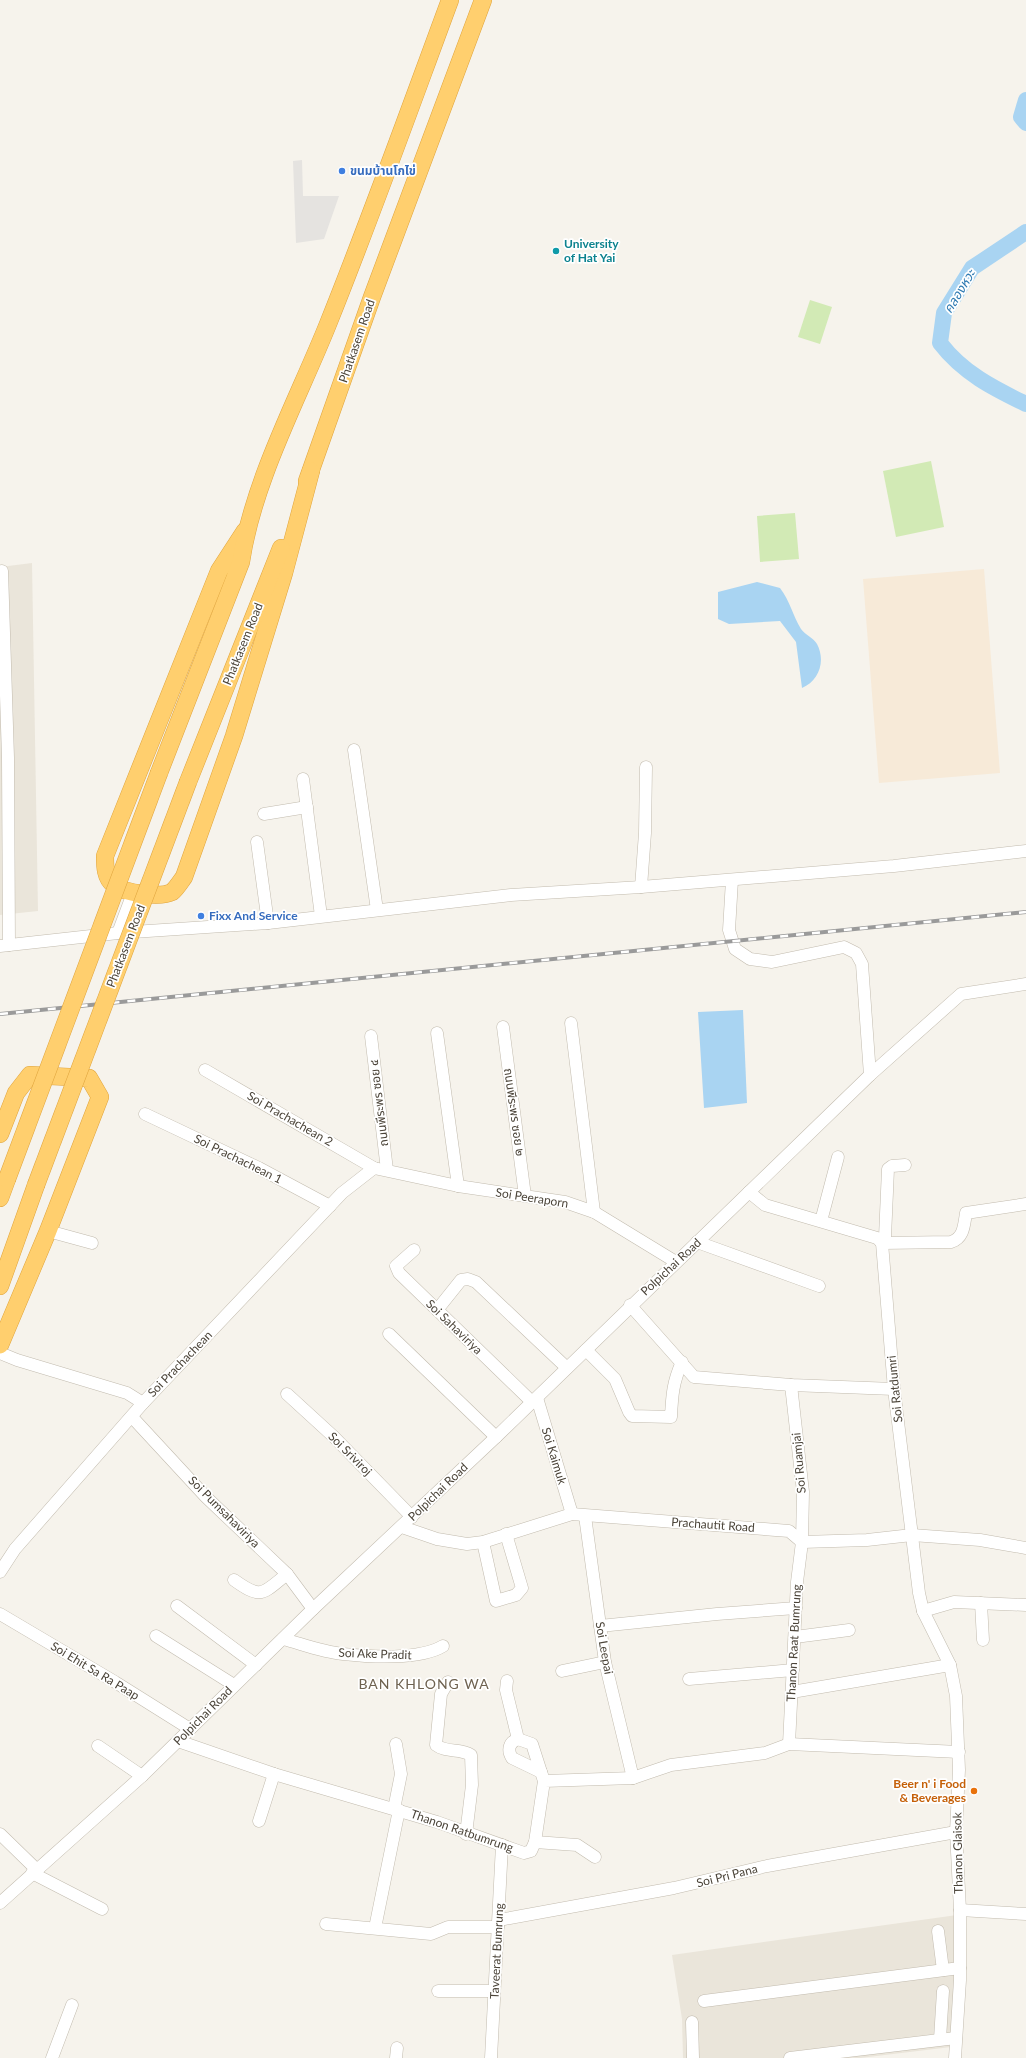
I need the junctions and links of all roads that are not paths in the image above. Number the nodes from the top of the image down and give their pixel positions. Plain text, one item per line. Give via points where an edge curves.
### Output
1 (450, 0) edge
2 (483, 0) edge
3 (311, 471) junction
4 (245, 531) junction
5 (2, 571) dead end
6 (354, 750) dead end
7 (4, 757) edge
8 (646, 767) dead end
9 (303, 780) dead end
10 (307, 807) junction
11 (264, 814) dead end
12 (257, 842) dead end
13 (1026, 851) edge
14 (732, 880) junction
15 (641, 887) junction
16 (133, 893) junction
17 (377, 910) junction
18 (322, 916) junction
19 (268, 923) junction
20 (118, 933) junction
21 (5, 946) edge
22 (1026, 984) edge
23 (571, 1023) dead end
24 (503, 1027) dead end
25 (437, 1033) dead end
26 (371, 1036) dead end
27 (205, 1070) dead end
28 (870, 1075) junction
29 (145, 1114) dead end
30 (0, 1134) edge
31 (838, 1157) dead end
32 (905, 1165) dead end
33 (374, 1168) junction
34 (387, 1170) junction
35 (458, 1186) junction
36 (749, 1192) junction
37 (525, 1196) junction
38 (0, 1198) edge
39 (1026, 1204) edge
40 (330, 1206) junction
41 (594, 1212) junction
42 (821, 1222) junction
43 (48, 1231) junction
44 (697, 1242) junction
45 (92, 1243) dead end
46 (882, 1243) junction
47 (414, 1250) dead end
48 (676, 1262) junction
49 (0, 1286) edge
50 (820, 1286) dead end
51 (630, 1305) junction
52 (437, 1310) junction
53 (389, 1334) dead end
54 (0, 1345) edge
55 (586, 1350) junction
56 (0, 1352) edge
57 (682, 1362) junction
58 (567, 1368) junction
59 (791, 1385) junction
60 (894, 1389) junction
61 (287, 1394) dead end
62 (534, 1400) junction
63 (143, 1403) junction
64 (132, 1417) junction
65 (496, 1437) junction
66 (572, 1514) junction
67 (585, 1516) junction
68 (412, 1517) junction
69 (402, 1527) junction
70 (506, 1534) junction
71 (912, 1535) junction
72 (483, 1542) junction
73 (802, 1542) junction
74 (1026, 1548) edge
75 (0, 1572) edge
76 (288, 1574) junction
77 (234, 1580) dead end
78 (981, 1603) junction
79 (1026, 1605) edge
80 (177, 1606) dead end
81 (796, 1608) junction
82 (313, 1609) junction
83 (923, 1611) junction
84 (0, 1614) edge
85 (600, 1626) junction
86 (849, 1630) dead end
87 (156, 1636) dead end
88 (795, 1637) junction
89 (283, 1639) junction
90 (983, 1640) dead end
91 (443, 1646) dead end
92 (606, 1662) junction
93 (950, 1665) junction
94 (256, 1666) junction
95 (793, 1670) junction
96 (562, 1671) dead end
97 (690, 1679) dead end
98 (507, 1681) dead end
99 (448, 1682) dead end
100 (234, 1685) junction
101 (792, 1692) junction
102 (190, 1729) junction
103 (518, 1739) junction
104 (178, 1741) junction
105 (396, 1744) dead end
106 (789, 1744) junction
107 (98, 1746) dead end
108 (959, 1752) junction
109 (274, 1774) junction
110 (142, 1776) junction
111 (543, 1777) junction
112 (633, 1778) junction
113 (397, 1810) junction
114 (259, 1821) dead end
115 (956, 1832) junction
116 (0, 1834) edge
117 (466, 1834) junction
118 (535, 1842) junction
119 (502, 1845) junction
120 (595, 1856) dead end
121 (34, 1871) junction
122 (0, 1903) edge
123 (102, 1909) dead end
124 (960, 1910) junction
125 (1026, 1914) edge
126 (326, 1924) dead end
127 (499, 1924) junction
128 (375, 1928) junction
129 (938, 1931) dead end
130 (960, 1968) junction
131 (944, 1970) junction
132 (438, 1991) dead end
133 (494, 1991) junction
134 (943, 1991) dead end
135 (704, 2001) dead end
136 (72, 2005) dead end
137 (692, 2022) dead end
138 (956, 2038) junction
139 (940, 2040) junction
140 (52, 2058) edge
141 (491, 2058) edge
142 (693, 2058) edge
143 (790, 2058) edge
144 (955, 2058) edge

1 - 4 highway via 329,323 259,489
2 - 3 highway, Phatkasem Road via 372,297
3 - 16 highway via 277,595 236,728 184,877 172,892 159,895
3 - 49 highway, Phatkasem Road, bridge via 188,782
4 - 16 highway via 219,571 105,856 105,871 113,885
4 - 38 highway, bridge via 241,562 158,773
5 - 7 street
6 - 17 street
7 - 21 street
8 - 15 street
9 - 10 street
10 - 11 street
10 - 18 street
12 - 19 street
13 - 14 street
14 - 15 street
14 - 28 street via 729,930 735,949 750,959 772,962 844,947 856,953 862,964
15 - 17 street via 511,895
16 - 20 street
17 - 18 street
18 - 19 street
19 - 20 street
20 - 21 street
22 - 28 street, Polpichai Road via 961,994
23 - 41 street via 579,1053
24 - 37 street, ถนนพีระพร ซอย ๒
25 - 35 street
26 - 34 street, ถนนพีระพร ซอย ๔
27 - 33 street, Soi Prachachean 2
28 - 36 street, Polpichai Road
29 - 40 street, Soi Prachachean 1 via 259,1168
30 - 43 highway via 16,1093 30,1075 89,1078 100,1097
31 - 42 street
32 - 46 street, Soi Ratdumri via 892,1166 888,1169 885,1237
33 - 34 street, Soi Peeraporn
33 - 40 street, Soi Prachachean
34 - 35 street, Soi Peeraporn
35 - 37 street, Soi Peeraporn
36 - 42 street via 765,1205
36 - 44 street, Polpichai Road
37 - 41 street, Soi Peeraporn via 565,1202
39 - 46 street via 966,1213 962,1233 957,1240 951,1242
40 - 63 street, Soi Prachachean
41 - 48 street, Soi Peeraporn
42 - 46 street via 877,1238
43 - 45 street
43 - 54 highway
44 - 48 street, Polpichai Road
44 - 50 street
46 - 60 street, Soi Ratdumri
47 - 52 street, Soi Sahaviriya via 396,1266 396,1270
48 - 51 street, Polpichai Road
51 - 55 street, Polpichai Road
51 - 57 street
52 - 58 street via 461,1280 476,1282
52 - 62 street, Soi Sahaviriya
53 - 65 street
55 - 57 street via 615,1379 632,1416 671,1417 674,1378
55 - 58 street, Polpichai Road
56 - 63 street via 17,1360 126,1393
57 - 59 street via 694,1377
58 - 62 street, Polpichai Road
59 - 60 street
59 - 73 street, Soi Ruamjai via 803,1492
60 - 71 street, Soi Ratdumri
61 - 68 street, Soi Sriviroj via 334,1437
62 - 65 street, Polpichai Road
62 - 66 street, Soi Kaimuk
63 - 64 street, Soi Prachachean
64 - 75 street, Soi Prachachean via 15,1550
64 - 76 street, Soi Pumsahaviriya via 206,1497
65 - 68 street, Polpichai Road
66 - 67 street, Prachautit Road
66 - 70 street, Prachautit Road
67 - 73 street, Prachautit Road via 789,1531
67 - 85 street, Soi Leepai
68 - 69 street, Polpichai Road
69 - 72 street, Prachautit Road via 437,1539 467,1544
69 - 82 street, Polpichai Road
70 - 72 street, Prachautit Road
70 - 72 street via 522,1588 516,1594 496,1601
71 - 73 street via 867,1540
71 - 74 street via 980,1540
71 - 83 street, Thanon Glaisok
73 - 81 street, Thanon Raat Bumrung
76 - 77 street via 258,1593 251,1592
76 - 82 street, Soi Pumsahaviriya
78 - 79 street
78 - 83 street via 954,1602
78 - 90 street
80 - 94 street
81 - 85 street
81 - 88 street, Thanon Raat Bumrung
82 - 89 street, Polpichai Road
83 - 93 street, Thanon Glaisok
84 - 102 street, Soi Ehit Sa Ra Paap
85 - 92 street, Soi Leepai
86 - 88 street
87 - 100 street
88 - 95 street, Thanon Raat Bumrung
89 - 91 street, Soi Ake Pradit via 342,1654 420,1655
89 - 94 street, Polpichai Road
92 - 96 street
92 - 112 street, Soi Leepai
93 - 101 street
93 - 108 street, Thanon Glaisok via 956,1696
94 - 100 street, Polpichai Road
95 - 97 street
95 - 101 street, Thanon Raat Bumrung
98 - 103 street via 506,1690
99 - 117 street via 441,1694 436,1745 441,1749 471,1755 472,1785
100 - 102 street, Polpichai Road
101 - 106 street, Thanon Raat Bumrung
102 - 104 street, Polpichai Road
103 - 111 street via 532,1744
103 - 111 street via 509,1747 512,1758
104 - 109 street, Thanon Ratbumrung
104 - 110 street, Polpichai Road
105 - 113 street via 401,1774
106 - 108 street
106 - 112 street via 765,1753 671,1766
107 - 110 street
108 - 115 street, Thanon Glaisok
109 - 113 street, Thanon Ratbumrung
109 - 114 street
110 - 121 street, Polpichai Road
111 - 112 street
111 - 118 street
113 - 117 street, Thanon Ratbumrung
113 - 128 street
115 - 124 street, Thanon Glaisok
115 - 127 street, Soi Pri Pana via 767,1866 666,1890
116 - 121 street
117 - 119 street, Thanon Ratbumrung
118 - 119 street, Thanon Ratbumrung via 531,1851 524,1853
118 - 120 street via 577,1845
119 - 127 street, Taveerat Bumrung
121 - 122 street, Polpichai Road
121 - 123 street
124 - 125 street
124 - 130 street, Thanon Glaisok
126 - 128 street, Soi Pri Pana
127 - 128 street, Soi Pri Pana via 448,1927 431,1934
127 - 133 street, Taveerat Bumrung
129 - 131 street
130 - 131 street
130 - 138 street, Thanon Glaisok
131 - 135 street
132 - 133 street
133 - 141 street, Taveerat Bumrung
134 - 139 street
136 - 140 street
137 - 142 street
138 - 139 street
138 - 144 street, Thanon Glaisok
139 - 143 street

